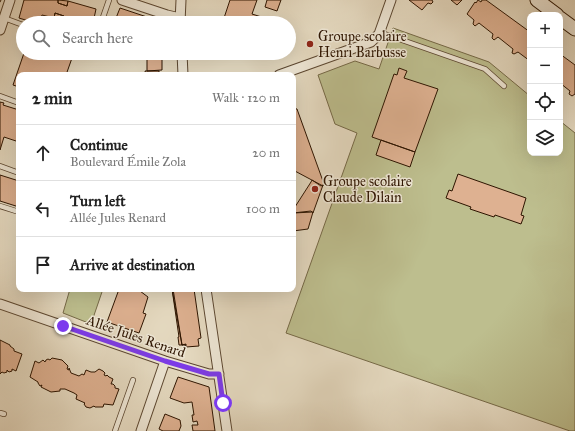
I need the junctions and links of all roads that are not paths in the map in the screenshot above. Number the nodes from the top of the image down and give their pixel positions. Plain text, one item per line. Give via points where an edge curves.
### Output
1 (10, 0) edge
2 (109, 0) edge
3 (122, 0) edge
4 (181, 0) edge
5 (391, 0) edge
6 (536, 0) edge
7 (553, 12) edge
8 (103, 16) edge
9 (170, 16) edge
10 (180, 16) edge
11 (4, 18) junction
12 (563, 20) edge
13 (16, 22) edge
14 (575, 29) edge
15 (0, 30) edge
16 (379, 32) junction
17 (182, 60) edge
18 (183, 72) edge
19 (287, 72) edge
20 (504, 86) dead end
21 (0, 96) edge
22 (16, 102) edge
23 (0, 166) edge
24 (16, 172) edge
25 (0, 206) edge
26 (16, 211) edge
27 (206, 292) edge
28 (0, 304) edge
29 (165, 361) junction
30 (219, 374) junction
31 (133, 380) dead end
32 (115, 431) edge
33 (141, 431) edge
34 (227, 431) edge

1 - 11 street
2 - 8 lane
3 - 9 street
4 - 10 street
5 - 16 street
6 - 7 main road
11 - 13 lane
11 - 15 street
12 - 14 main road
16 - 19 street via 371,42
16 - 20 lane via 485,69
17 - 18 street
21 - 22 lane
23 - 24 lane
25 - 26 lane
27 - 30 street
28 - 29 street, Allée Jules Renard
29 - 30 street, Allée Jules Renard via 209,374
29 - 33 street
30 - 34 street
31 - 32 lane

